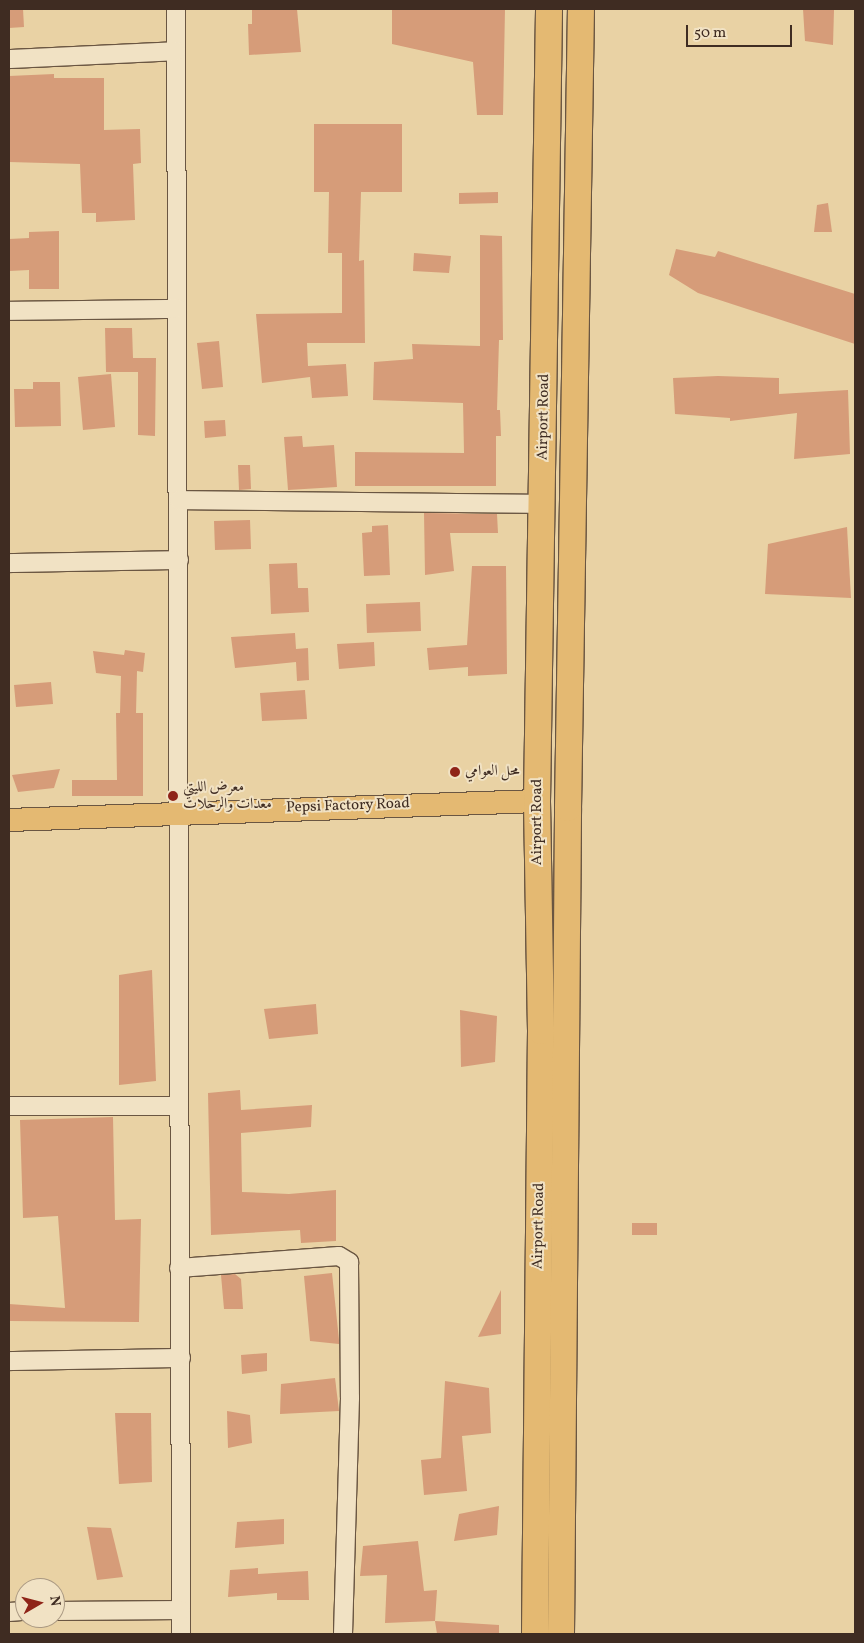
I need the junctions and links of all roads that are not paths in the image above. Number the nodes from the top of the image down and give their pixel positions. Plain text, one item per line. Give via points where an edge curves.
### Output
1 (176, 9) edge
2 (549, 9) edge
3 (581, 9) edge
4 (176, 50) junction
5 (9, 58) edge
6 (177, 309) junction
7 (9, 311) edge
8 (179, 500) junction
9 (543, 504) junction
10 (179, 560) junction
11 (9, 564) edge
12 (538, 801) junction
13 (180, 813) junction
14 (9, 820) edge
15 (9, 1106) edge
16 (179, 1106) junction
17 (179, 1268) junction
18 (181, 1358) junction
19 (9, 1361) edge
20 (563, 1466) junction
21 (534, 1470) junction
22 (181, 1610) junction
23 (65, 1611) edge
24 (181, 1634) edge
25 (343, 1634) edge
26 (535, 1634) edge
27 (561, 1634) edge

1 - 4 street
2 - 9 highway, Airport Road
3 - 20 highway, Airport Road via 568,818
4 - 5 street
4 - 6 street
6 - 7 street
6 - 8 street
8 - 9 street
8 - 10 street
9 - 12 highway, Airport Road
10 - 11 street
10 - 13 street
12 - 13 main road, Pepsi Factory Road
12 - 21 highway, Airport Road via 541,1125
13 - 14 main road, Pepsi Factory Road
13 - 16 street
15 - 16 street
16 - 17 street
17 - 18 street
17 - 25 street via 339,1256 349,1262 350,1398
18 - 19 street
18 - 22 street
20 - 21 highway
20 - 27 highway, Airport Road
21 - 26 highway, Airport Road
22 - 23 street
22 - 24 street

